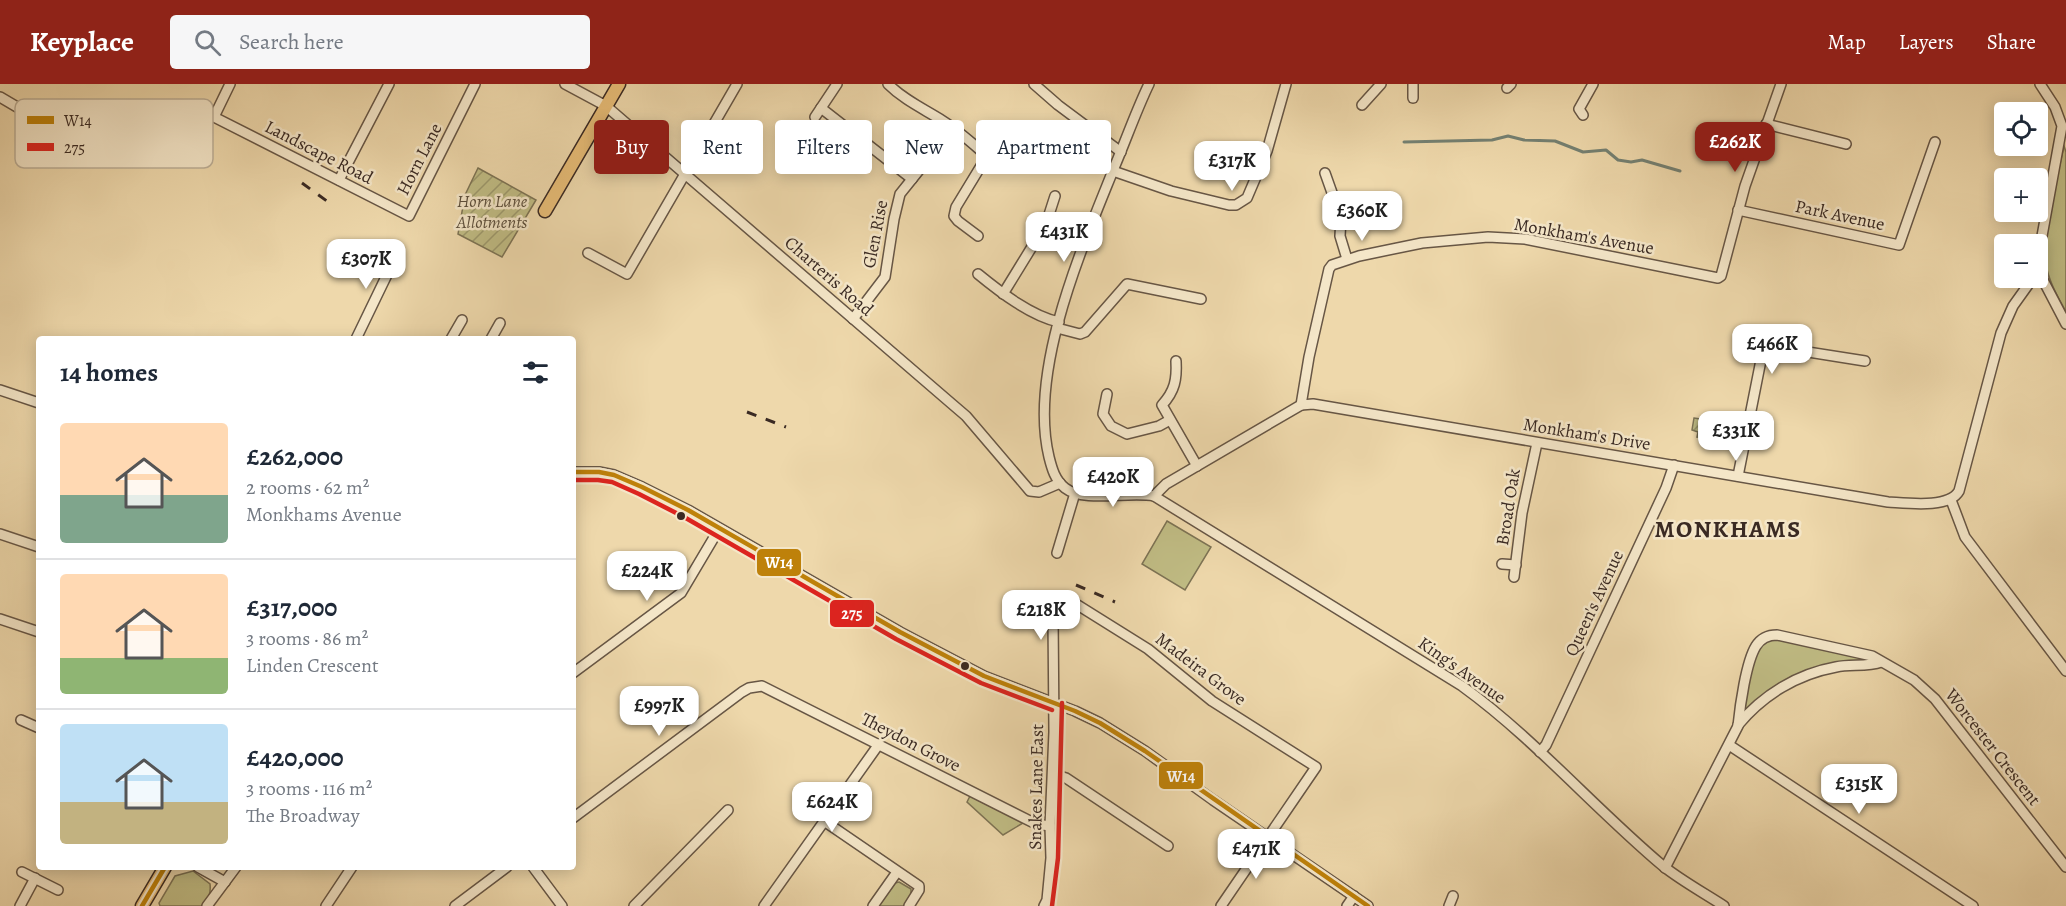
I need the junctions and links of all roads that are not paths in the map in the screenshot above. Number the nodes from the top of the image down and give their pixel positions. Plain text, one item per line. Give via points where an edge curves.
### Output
1 (230, 84) edge
2 (389, 84) edge
3 (475, 84) edge
4 (565, 84) edge
5 (619, 84) edge
6 (737, 84) edge
7 (837, 84) edge
8 (888, 84) edge
9 (1034, 84) edge
10 (1149, 84) edge
11 (1286, 84) edge
12 (1381, 84) edge
13 (1413, 84) edge
14 (1593, 84) edge
15 (1781, 84) edge
16 (2040, 84) edge
17 (0, 97) edge
18 (1413, 98) dead end
19 (1362, 105) dead end
20 (15, 106) edge
21 (606, 106) junction
22 (821, 108) junction
23 (1582, 115) dead end
24 (815, 117) dead end
25 (716, 120) edge
26 (940, 120) edge
27 (1766, 124) junction
28 (964, 137) edge
29 (1935, 142) dead end
30 (1846, 144) dead end
31 (976, 147) edge
32 (1121, 152) junction
33 (681, 171) edge
34 (1113, 171) junction
35 (1325, 173) dead end
36 (685, 174) joint
37 (916, 174) edge
38 (976, 174) edge
39 (912, 179) junction
40 (339, 180) junction
41 (1055, 196) dead end
42 (1738, 210) junction
43 (545, 211) dead end
44 (409, 216) joint
45 (2042, 234) edge
46 (978, 236) dead end
47 (398, 252) dead end
48 (588, 253) dead end
49 (1347, 259) junction
50 (978, 274) dead end
51 (2026, 288) edge
52 (2046, 288) edge
53 (1004, 294) junction
54 (1201, 299) dead end
55 (853, 319) junction
56 (462, 320) dead end
57 (500, 322) dead end
58 (2066, 324) edge
59 (1058, 325) junction
60 (357, 336) edge
61 (453, 336) edge
62 (493, 336) edge
63 (1176, 361) dead end
64 (1865, 361) dead end
65 (0, 390) edge
66 (1107, 394) dead end
67 (36, 402) edge
68 (1301, 405) junction
69 (1170, 420) junction
70 (1537, 443) junction
71 (1674, 465) junction
72 (1197, 466) junction
73 (576, 472) edge
74 (1738, 476) junction
75 (1060, 483) junction
76 (1076, 494) junction
77 (1154, 496) junction
78 (1951, 500) junction
79 (719, 529) junction
80 (0, 534) edge
81 (36, 546) edge
82 (1057, 553) dead end
83 (1502, 564) dead end
84 (1516, 565) junction
85 (1514, 577) dead end
86 (1064, 602) joint
87 (0, 619) edge
88 (36, 631) edge
89 (1881, 662) junction
90 (576, 671) edge
91 (2066, 671) edge
92 (1055, 703) junction
93 (21, 720) dead end
94 (1738, 726) junction
95 (36, 727) edge
96 (879, 744) junction
97 (1729, 745) junction
98 (1540, 752) junction
99 (1053, 774) junction
100 (728, 810) dead end
101 (576, 816) edge
102 (824, 821) junction
103 (1050, 826) junction
104 (1268, 838) junction
105 (1168, 846) dead end
106 (2066, 867) edge
107 (1665, 868) junction
108 (163, 870) edge
109 (203, 870) edge
110 (234, 870) edge
111 (350, 870) edge
112 (503, 870) edge
113 (535, 870) edge
114 (22, 872) dead end
115 (897, 872) junction
116 (34, 878) junction
117 (225, 882) junction
118 (58, 890) dead end
119 (1353, 896) junction
120 (1453, 896) dead end
121 (20, 906) edge
122 (142, 906) edge
123 (207, 906) edge
124 (326, 906) edge
125 (455, 906) edge
126 (562, 906) edge
127 (634, 906) edge
128 (764, 906) edge
129 (873, 906) edge
130 (909, 906) edge
131 (1044, 906) edge
132 (1221, 906) edge
133 (1347, 906) edge
134 (1368, 906) edge
135 (1449, 906) edge
136 (1724, 906) edge
137 (1973, 906) edge

1 - 40 street, Landscape Road via 213,117
2 - 40 street
3 - 44 street, Horn Lane
4 - 21 street, Charteris Road
5 - 21 main road
6 - 25 street
7 - 22 street
8 - 26 street
9 - 32 street
10 - 32 street
11 - 34 street via 1267,151 1242,202 1222,204
12 - 19 street
13 - 18 street
14 - 23 street via 1579,109
15 - 27 street
16 - 45 street via 2062,126
17 - 20 street
21 - 33 street, Charteris Road
21 - 43 main road
22 - 24 street
22 - 39 street
27 - 30 street
27 - 42 street
28 - 31 street
29 - 42 street, Park Avenue via 1899,245
32 - 34 street
34 - 59 street
35 - 49 street via 1341,218 1340,236
36 - 48 street via 627,274
36 - 55 street, Charteris Road
37 - 39 street, Glen Rise
38 - 46 street via 954,216
39 - 55 street, Glen Rise via 900,194 885,277
40 - 44 street, Landscape Road
41 - 53 street via 1046,224
42 - 49 street, Monkham's Avenue via 1719,278 1525,239 1488,237 1422,243
47 - 60 street
49 - 68 street via 1329,269
50 - 53 street
51 - 78 street via 2001,333 1959,491
52 - 58 street
53 - 59 street
54 - 59 street via 1127,285 1084,332
55 - 75 street, Charteris Road via 966,416 1030,491 1039,492
56 - 61 street
57 - 62 street
59 - 75 street via 1048,367 1044,424 1053,473
63 - 69 street via 1177,381 1162,405
64 - 74 street via 1764,345
65 - 67 street
66 - 69 street via 1103,414 1111,426 1127,434
68 - 70 street, Monkham's Drive
68 - 72 street
69 - 72 street
70 - 71 street, Monkham's Drive
70 - 84 street, Broad Oak via 1525,492
71 - 74 street, Monkham's Drive
71 - 98 street, Queen's Avenue
72 - 77 street
73 - 79 street via 614,475
74 - 78 street, Monkham's Drive via 1888,502
75 - 76 street
76 - 77 street
76 - 82 street
77 - 98 street, King's Avenue via 1462,686
78 - 91 street via 1965,537
79 - 90 street via 681,593
79 - 92 street via 984,676
80 - 81 street
83 - 84 street
84 - 85 street, Broad Oak
86 - 92 street, Snakes Lane East via 1058,603 1053,615
86 - 104 street, Madeira Grove via 1076,604 1148,649 1212,701 1320,770
87 - 88 street
89 - 94 street, Worcester Crescent via 1835,667 1783,685
89 - 94 street, Worcester Crescent via 1872,656 1770,635 1762,639 1752,655
89 - 106 street, Worcester Crescent via 1914,680 1935,699
92 - 99 street, Snakes Lane East
92 - 104 street via 1125,737
93 - 95 street
94 - 97 street, Worcester Crescent
96 - 101 street, Theydon Grove via 767,688 749,688
96 - 102 street
96 - 103 street, Theydon Grove via 1036,824
97 - 107 street, Worcester Crescent
97 - 137 street
98 - 107 street, King's Avenue
99 - 103 street, Snakes Lane East
99 - 105 street via 1066,778
100 - 127 street
102 - 115 street
102 - 128 street
103 - 131 street, Snakes Lane East via 1051,858
104 - 119 street
104 - 132 street, Madeira Grove
107 - 136 street, King's Avenue
108 - 122 main road
109 - 117 street
110 - 117 street
111 - 124 street
112 - 125 street
113 - 126 street
114 - 116 street
115 - 129 street
115 - 130 street via 920,888
116 - 118 street
116 - 121 street
117 - 123 street
119 - 133 street
119 - 134 street
120 - 135 street

